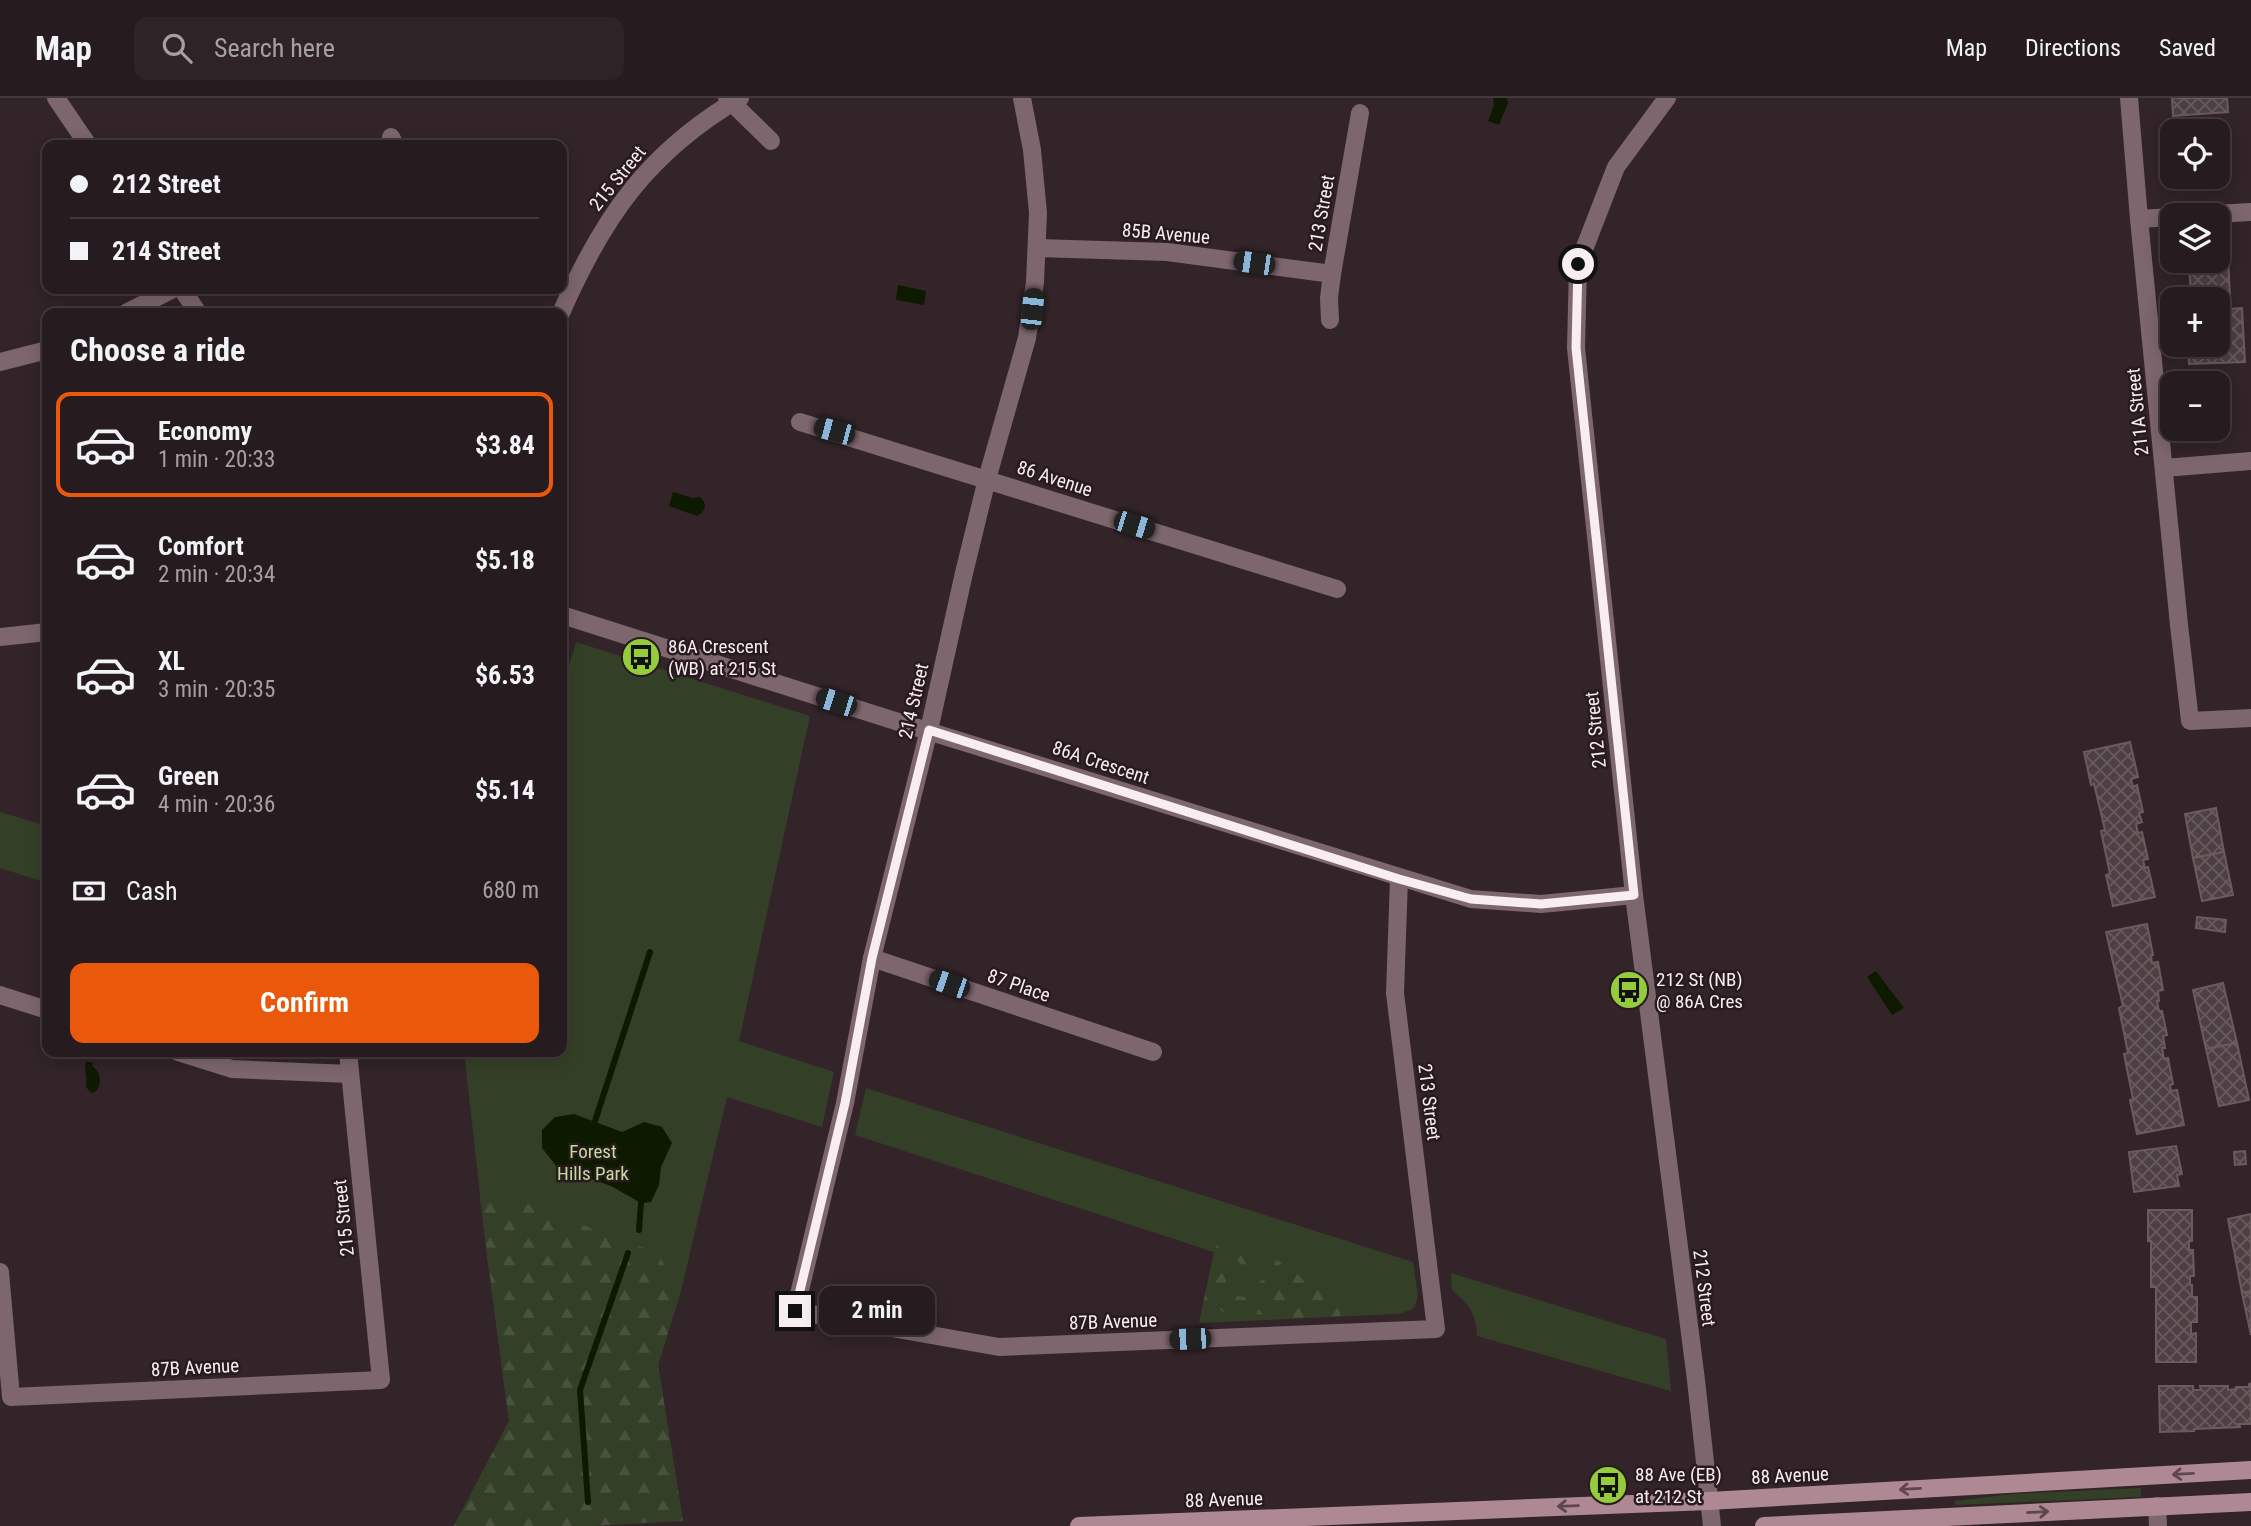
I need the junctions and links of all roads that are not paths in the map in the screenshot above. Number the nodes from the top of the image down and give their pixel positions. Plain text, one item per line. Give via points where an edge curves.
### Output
1 (56, 98) edge
2 (1022, 98) edge
3 (1667, 98) edge
4 (2129, 98) edge
5 (733, 100) edge
6 (1360, 113) dead end
7 (85, 140) edge
8 (771, 141) dead end
9 (2251, 212) edge
10 (2230, 213) edge
11 (2160, 218) edge
12 (2139, 219) junction
13 (1038, 248) junction
14 (569, 274) edge
15 (1332, 274) junction
16 (163, 294) edge
17 (137, 308) edge
18 (1330, 320) dead end
19 (42, 351) edge
20 (0, 362) edge
21 (800, 422) dead end
22 (2251, 461) edge
23 (2164, 468) junction
24 (986, 479) junction
25 (1337, 589) dead end
26 (567, 617) edge
27 (42, 633) edge
28 (0, 637) edge
29 (2251, 718) edge
30 (929, 730) junction
31 (1399, 879) junction
32 (1634, 895) junction
33 (872, 958) junction
34 (0, 995) edge
35 (42, 1008) edge
36 (1153, 1052) dead end
37 (194, 1057) edge
38 (348, 1057) edge
39 (349, 1074) junction
40 (0, 1272) edge
41 (795, 1311) joint
42 (1436, 1329) joint
43 (381, 1380) joint
44 (2251, 1470) edge
45 (1709, 1500) junction
46 (2251, 1502) edge
47 (2157, 1506) junction
48 (1791, 1525) edge
49 (1079, 1526) edge
50 (1712, 1526) edge
51 (1764, 1526) edge
52 (2158, 1526) edge

1 - 7 street
2 - 13 street, 214 Street via 1032,150
3 - 32 street, 212 Street via 1616,167 1578,264 1576,348
4 - 12 street, 211A Street
5 - 8 street
5 - 14 street, 215 Street via 691,130 642,176
6 - 15 street, 213 Street
9 - 10 street
11 - 12 street
12 - 23 street, 211A Street
13 - 15 street, 85B Avenue via 1167,252
13 - 24 street, 214 Street via 1027,338
15 - 18 street, 213 Street
16 - 17 street
19 - 20 street
21 - 24 street, 86 Avenue
22 - 23 street
23 - 29 street, 211A Street via 2190,721
24 - 25 street, 86 Avenue
24 - 30 street, 214 Street
26 - 30 street, 86A Crescent
27 - 28 street
30 - 31 street, 86A Crescent
30 - 33 street, 214 Street
31 - 32 street, 86A Crescent via 1471,899 1541,904
31 - 42 street, 213 Street via 1395,993
32 - 45 street, 212 Street
33 - 36 street, 87 Place
33 - 41 street, 214 Street via 845,1103
34 - 35 street
37 - 39 street via 232,1069
38 - 39 street, 215 Street
39 - 43 street, 215 Street
40 - 43 street, 87B Avenue via 11,1396
41 - 42 street, 87B Avenue via 999,1347
44 -> 45 main road, 88 Avenue
45 -> 49 main road, 88 Avenue
45 - 50 street
46 - 47 main road
48 -> 47 main road
47 - 52 street
48 - 51 main road

